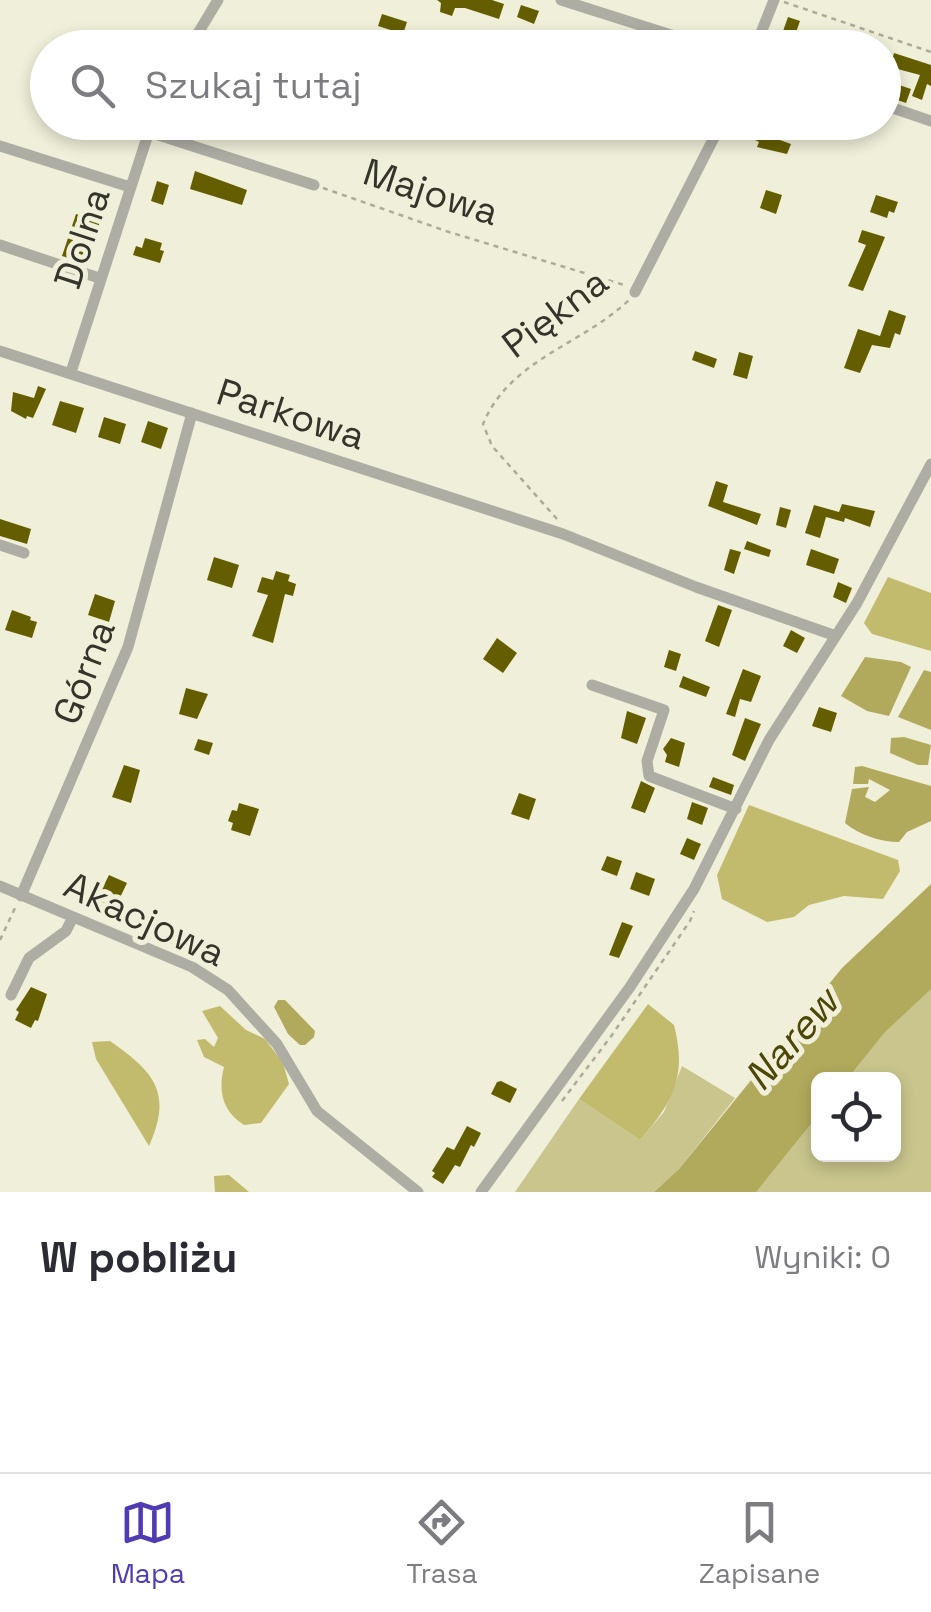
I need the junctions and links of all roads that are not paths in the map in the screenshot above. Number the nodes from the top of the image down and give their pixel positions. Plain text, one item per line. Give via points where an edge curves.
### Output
1 (562, 0) edge
2 (776, 0) edge
3 (213, 1) edge
4 (198, 30) edge
5 (656, 30) edge
6 (763, 30) edge
7 (901, 111) edge
8 (931, 122) edge
9 (146, 140) edge
10 (187, 140) edge
11 (713, 140) edge
12 (0, 146) edge
13 (314, 184) road end
14 (130, 187) junction
15 (0, 244) edge
16 (99, 278) junction
17 (635, 292) road end
18 (0, 351) edge
19 (71, 372) junction
20 (192, 413) junction
21 (931, 464) edge
22 (0, 546) edge
23 (24, 553) dead end
24 (836, 636) junction
25 (592, 685) dead end
26 (736, 809) junction
27 (0, 886) edge
28 (21, 896) junction
29 (73, 917) junction
30 (11, 995) dead end
31 (418, 1192) edge
32 (481, 1192) edge

1 - 5 street
2 - 6 street
3 - 4 street
7 - 8 street
9 - 14 street, Dolna
10 - 13 street, Majowa
11 - 17 street, Piękna
12 - 14 street
14 - 16 street, Dolna
15 - 16 street
16 - 19 street, Dolna
18 - 19 street, Parkowa
19 - 20 street, Parkowa
20 - 24 street, Parkowa via 563,534
20 - 28 street, Górna via 128,646
21 - 24 street
22 - 23 street
24 - 26 street via 769,740
25 - 26 street via 664,710 647,761 649,776
26 - 32 street via 630,987
27 - 28 street, Akacjowa
28 - 29 street, Akacjowa
29 - 30 street via 66,931 28,958
29 - 31 street, Akacjowa via 192,966 228,990 278,1044 317,1111

